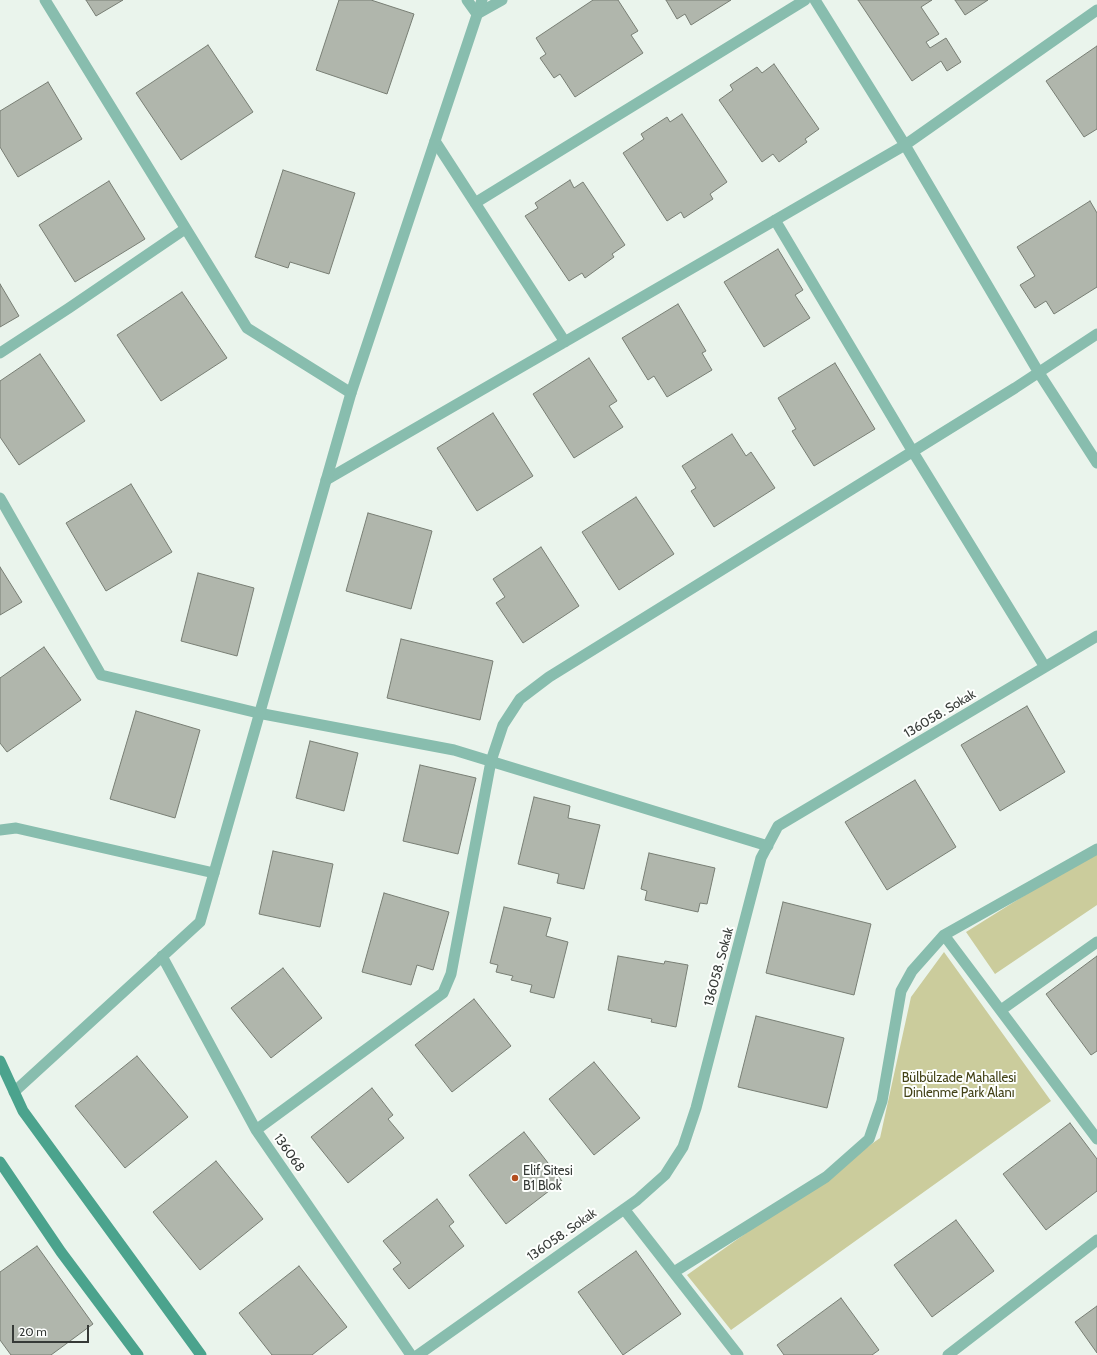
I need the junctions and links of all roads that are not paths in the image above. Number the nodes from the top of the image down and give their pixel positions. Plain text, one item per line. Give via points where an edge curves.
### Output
1 (45, 0) edge
2 (467, 0) edge
3 (482, 0) edge
4 (502, 0) edge
5 (805, 0) edge
6 (815, 0) edge
7 (1097, 10) edge
8 (477, 14) junction
9 (435, 141) junction
10 (905, 145) junction
11 (475, 203) junction
12 (775, 220) junction
13 (185, 228) junction
14 (1097, 334) edge
15 (565, 342) junction
16 (0, 353) edge
17 (1039, 373) junction
18 (351, 393) junction
19 (913, 452) junction
20 (1097, 463) edge
21 (326, 480) junction
22 (0, 498) edge
23 (1097, 636) edge
24 (1046, 667) junction
25 (258, 713) junction
26 (491, 761) junction
27 (0, 830) edge
28 (768, 846) junction
29 (1097, 849) edge
30 (214, 873) junction
31 (944, 935) junction
32 (1097, 942) edge
33 (162, 956) junction
34 (1001, 1010) junction
35 (0, 1061) edge
36 (14, 1092) junction
37 (256, 1130) junction
38 (1097, 1139) edge
39 (0, 1162) edge
40 (624, 1209) junction
41 (1097, 1240) edge
42 (674, 1272) junction
43 (138, 1355) edge
44 (201, 1355) edge
45 (411, 1355) edge
46 (418, 1355) edge
47 (738, 1355) edge
48 (948, 1355) edge

1 - 13 street
2 - 8 street
3 - 8 street
4 - 8 street
5 - 11 street
6 - 10 street
7 - 10 street
8 - 9 street
9 - 11 street
9 - 18 street
10 - 12 street
10 - 17 street
11 - 15 street
12 - 15 street
12 - 19 street
13 - 16 street
13 - 18 street via 247,328
14 - 17 street
15 - 21 street
17 - 19 street
17 - 20 street
18 - 21 street
19 - 24 street
19 - 26 street via 549,677 520,699 503,725
21 - 25 street
22 - 25 street via 102,675
23 - 24 street, 136058. Sokak
24 - 28 street, 136058. Sokak via 778,826
25 - 26 street via 454,750
25 - 30 street
26 - 28 street
26 - 37 street via 451,974 443,993
27 - 30 street via 16,828
28 - 40 street, 136058. Sokak via 761,858 696,1108 683,1147 665,1175
29 - 31 street
30 - 33 street via 200,922
31 - 34 street
31 - 42 street via 912,971 901,991 882,1101 870,1139 826,1177
32 - 34 street
33 - 36 street
33 - 37 street, 136068
34 - 38 street
35 - 36 main road
36 - 44 main road via 23,1111
37 - 45 street, 136068
39 - 43 main road via 61,1252
40 - 42 street
40 - 46 street, 136058. Sokak
41 - 48 street
42 - 47 street

